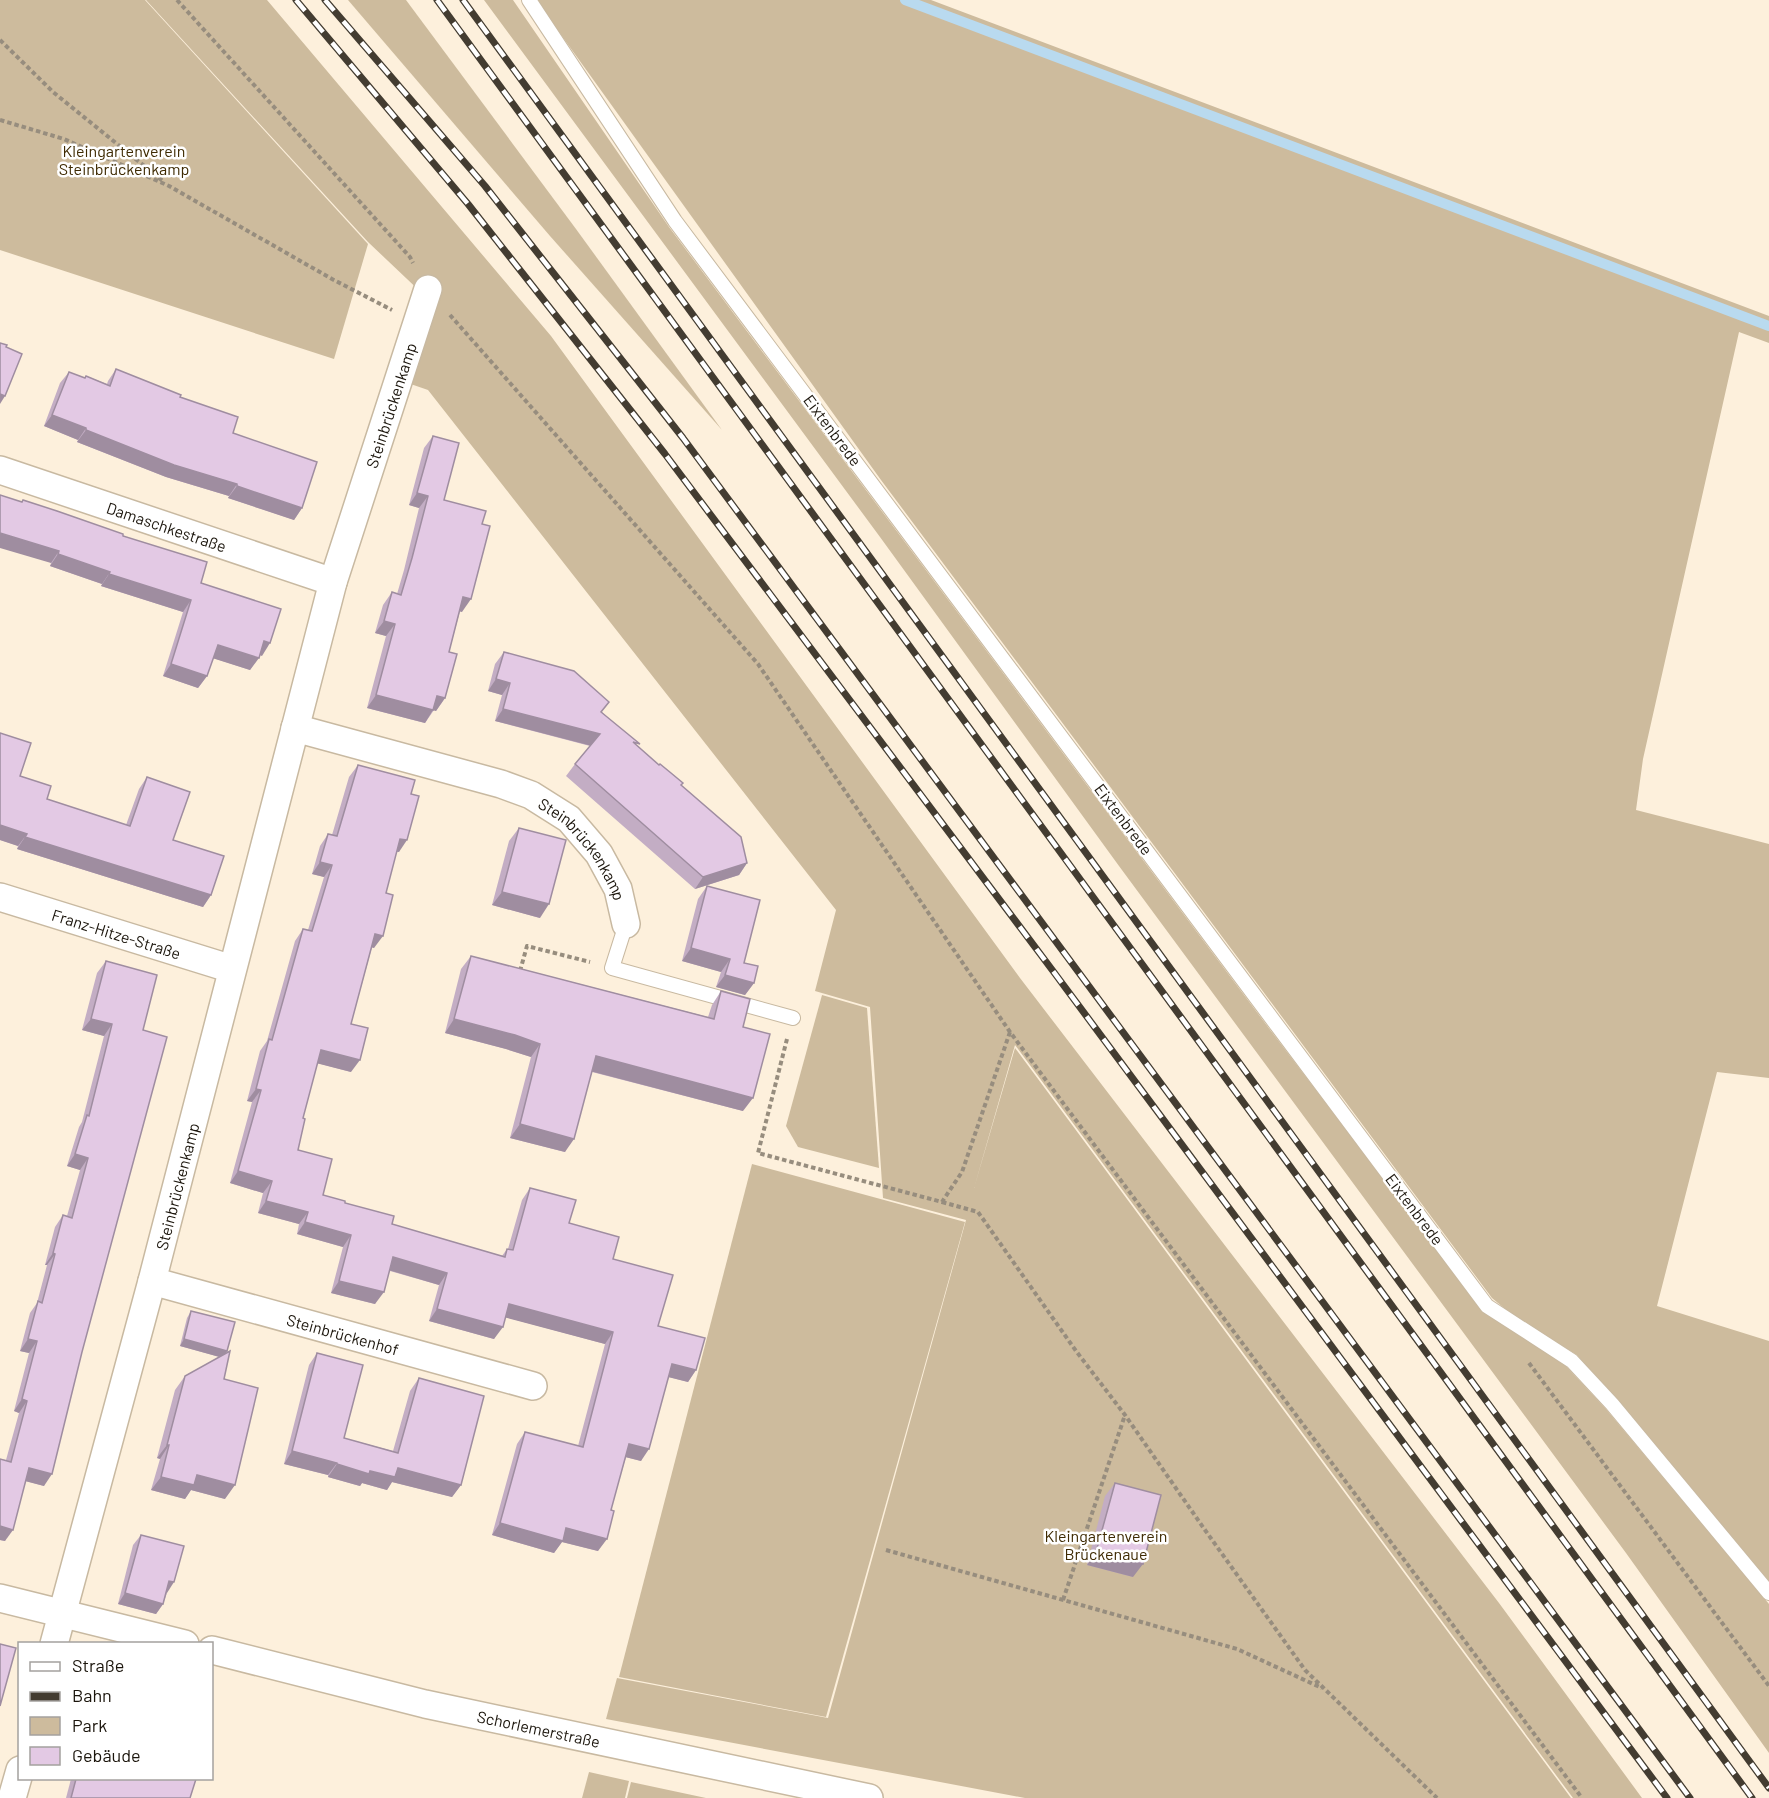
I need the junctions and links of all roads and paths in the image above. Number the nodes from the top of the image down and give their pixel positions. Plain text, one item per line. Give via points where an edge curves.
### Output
1 (177, 0) edge
2 (529, 0) edge
3 (0, 40) edge
4 (0, 120) edge
5 (169, 186) junction
6 (428, 289) junction
7 (416, 323) junction
8 (0, 470) edge
9 (333, 582) junction
10 (295, 728) junction
11 (0, 897) edge
12 (626, 924) joint
13 (612, 968) junction
14 (232, 969) junction
15 (519, 976) edge
16 (793, 1018) joint
17 (1010, 1032) junction
18 (942, 1202) junction
19 (153, 1281) junction
20 (1514, 1324) junction
21 (533, 1386) dead end
22 (1125, 1415) junction
23 (886, 1550) dead end
24 (1769, 1593) edge
25 (0, 1598) edge
26 (1063, 1600) junction
27 (63, 1612) junction
28 (55, 1642) edge
29 (177, 1642) edge
30 (213, 1650) edge
31 (1769, 1686) edge
32 (1324, 1689) junction
33 (18, 1777) edge
34 (12, 1798) edge
35 (869, 1798) edge
36 (1437, 1798) edge
37 (1582, 1798) edge

1 - 6 path via 410,257
2 - 20 lane, Eixtenbrede via 675,221 1487,1306
3 - 5 path via 53,92
4 - 5 path via 64,139
5 - 7 path
6 - 7 street, Steinbrückenkamp
6 - 17 path via 758,664
7 - 9 street, Steinbrückenkamp
8 - 9 street, Damaschkestraße
9 - 10 street, Steinbrückenkamp
10 - 12 street, Steinbrückenkamp via 501,783 531,795 569,819 599,854 618,889
10 - 14 street, Steinbrückenkamp
11 - 14 street, Franz-Hitze-Straße
12 - 13 lane, Steinbrückenkamp
13 - 15 path via 526,946
13 - 16 lane
14 - 19 street, Steinbrückenkamp
16 - 18 path via 758,1152
17 - 18 path via 962,1172
17 - 37 path
18 - 22 path via 978,1212
19 - 21 street, Steinbrückenhof
19 - 27 street, Steinbrückenkamp
20 - 24 lane, Eixtenbrede via 1572,1360
20 - 31 path via 1525,1358
22 - 26 path
22 - 32 path via 1305,1670
23 - 26 path
25 - 27 street
26 - 32 path via 1237,1649
27 - 28 street, Steinbrückenkamp
27 - 29 street
30 - 35 street, Schorlemerstraße via 425,1704
32 - 36 path
33 - 34 street

